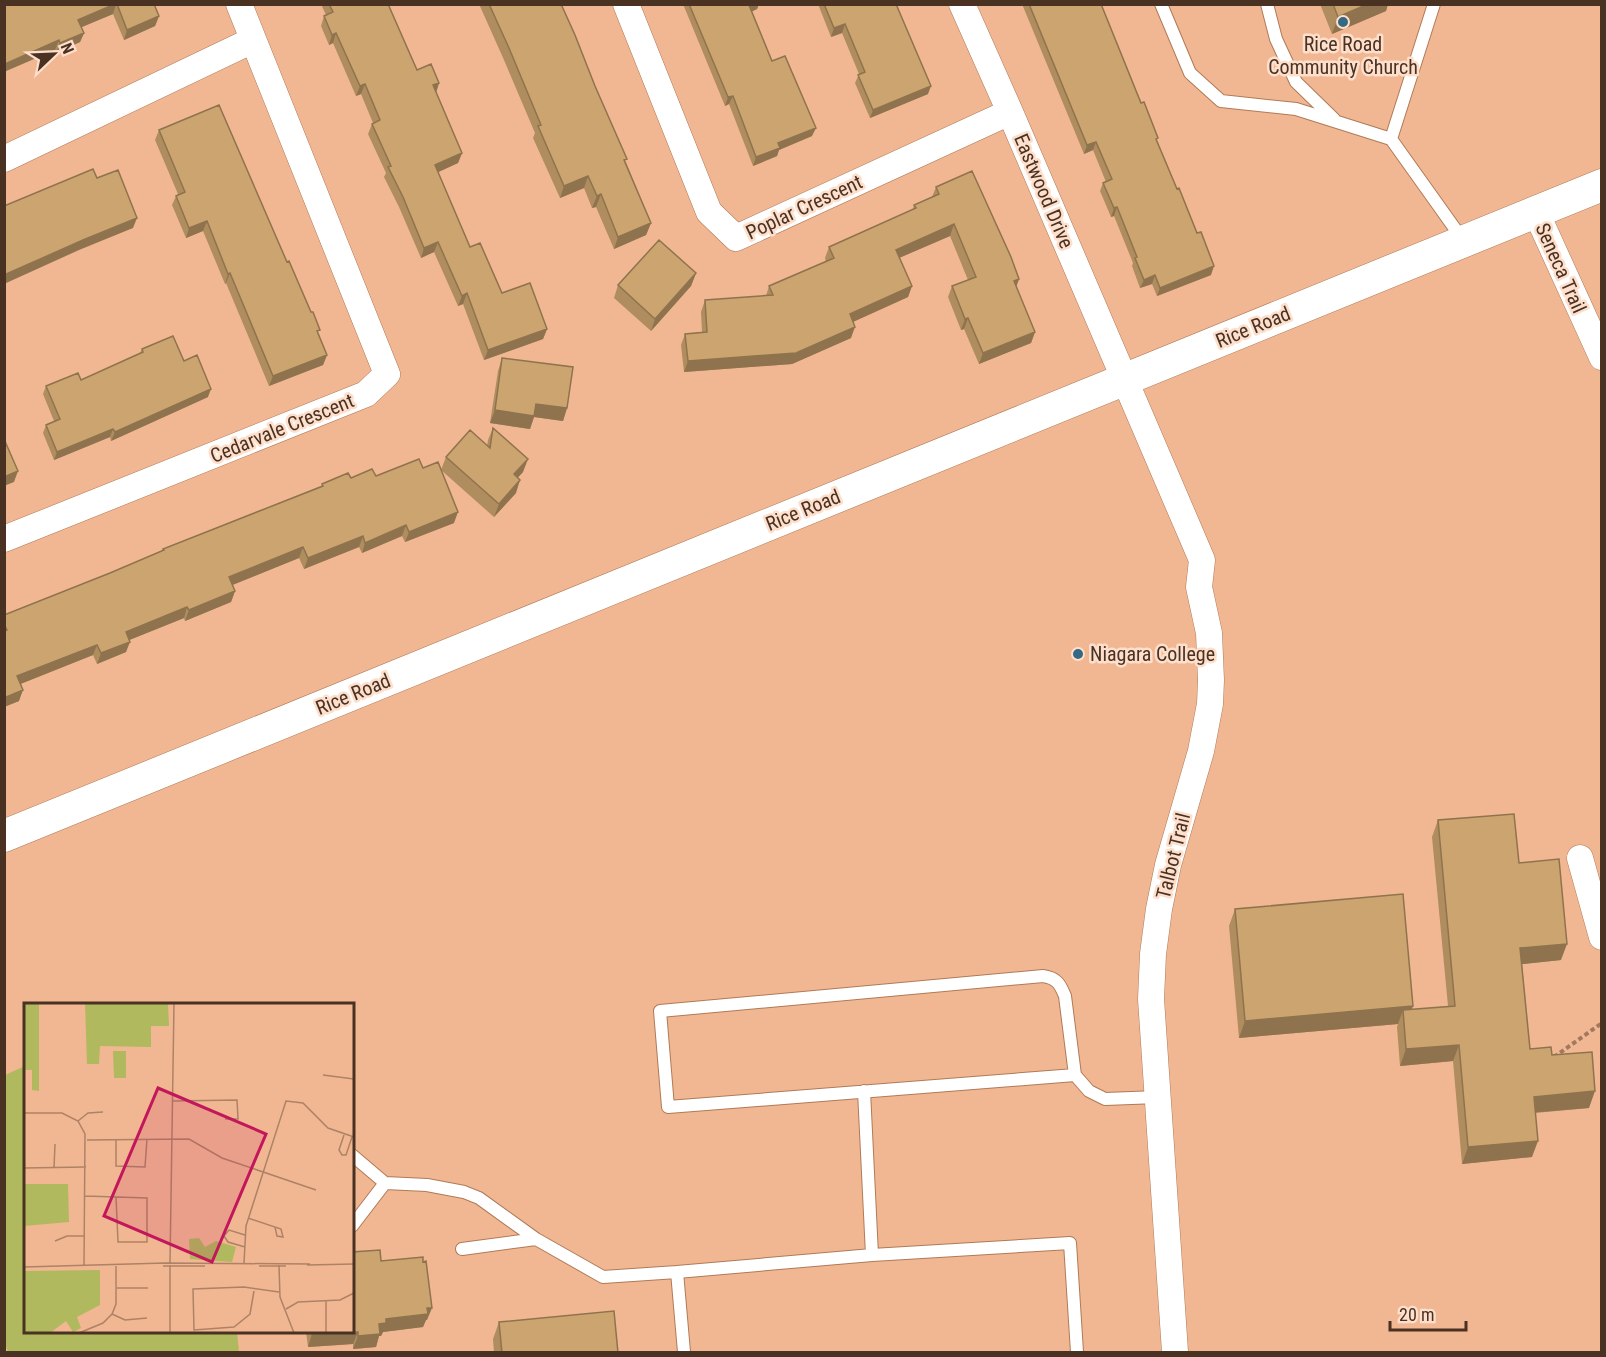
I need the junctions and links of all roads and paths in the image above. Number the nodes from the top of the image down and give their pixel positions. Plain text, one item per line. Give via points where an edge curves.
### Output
1 (239, 4) edge
2 (626, 4) edge
3 (962, 4) edge
4 (1161, 4) edge
5 (1268, 4) edge
6 (1434, 4) edge
7 (253, 40) junction
8 (1010, 112) junction
9 (1337, 122) junction
10 (1391, 139) junction
11 (4, 159) edge
12 (1602, 185) edge
13 (1536, 212) junction
14 (1464, 241) junction
15 (1602, 357) edge
16 (1124, 379) junction
17 (4, 539) edge
18 (4, 836) edge
19 (1580, 858) dead end
20 (1602, 937) edge
21 (1602, 1023) edge
22 (1545, 1064) edge
23 (1075, 1075) junction
24 (864, 1091) junction
25 (1158, 1097) junction
26 (354, 1157) edge
27 (386, 1183) junction
28 (354, 1224) edge
29 (536, 1239) junction
30 (462, 1249) dead end
31 (872, 1255) junction
32 (678, 1272) junction
33 (684, 1353) edge
34 (1077, 1353) edge
35 (1175, 1353) edge

1 - 7 street, Cedarvale Crescent
2 - 8 street, Poplar Crescent via 709,212 736,238
3 - 8 street, Eastwood Drive
4 - 9 lane via 1190,73 1221,101 1296,109
5 - 9 lane via 1275,39 1296,82
6 - 10 lane
7 - 11 street
7 - 17 street, Cedarvale Crescent via 387,374 366,394
8 - 16 street, Eastwood Drive
9 - 10 lane
10 - 14 lane
12 - 13 street, Rice Road
13 - 14 street, Rice Road
13 - 15 street, Seneca Trail
14 - 16 street, Rice Road
16 - 18 street, Rice Road
16 - 25 street, Talbot Trail via 1202,560 1199,587 1211,657 1206,728 1168,865 1153,954 1151,999
19 - 20 street
21 - 22 path
23 - 24 lane
23 - 24 lane via 1065,996 1053,977 660,1011 668,1107
23 - 25 lane via 1089,1091 1106,1099
24 - 31 lane
25 - 35 street, Talbot Trail
26 - 27 lane
27 - 28 lane
27 - 29 lane via 464,1192 479,1198
29 - 30 lane
29 - 32 lane via 603,1277
31 - 32 lane
31 - 34 lane via 1070,1243
32 - 33 lane

